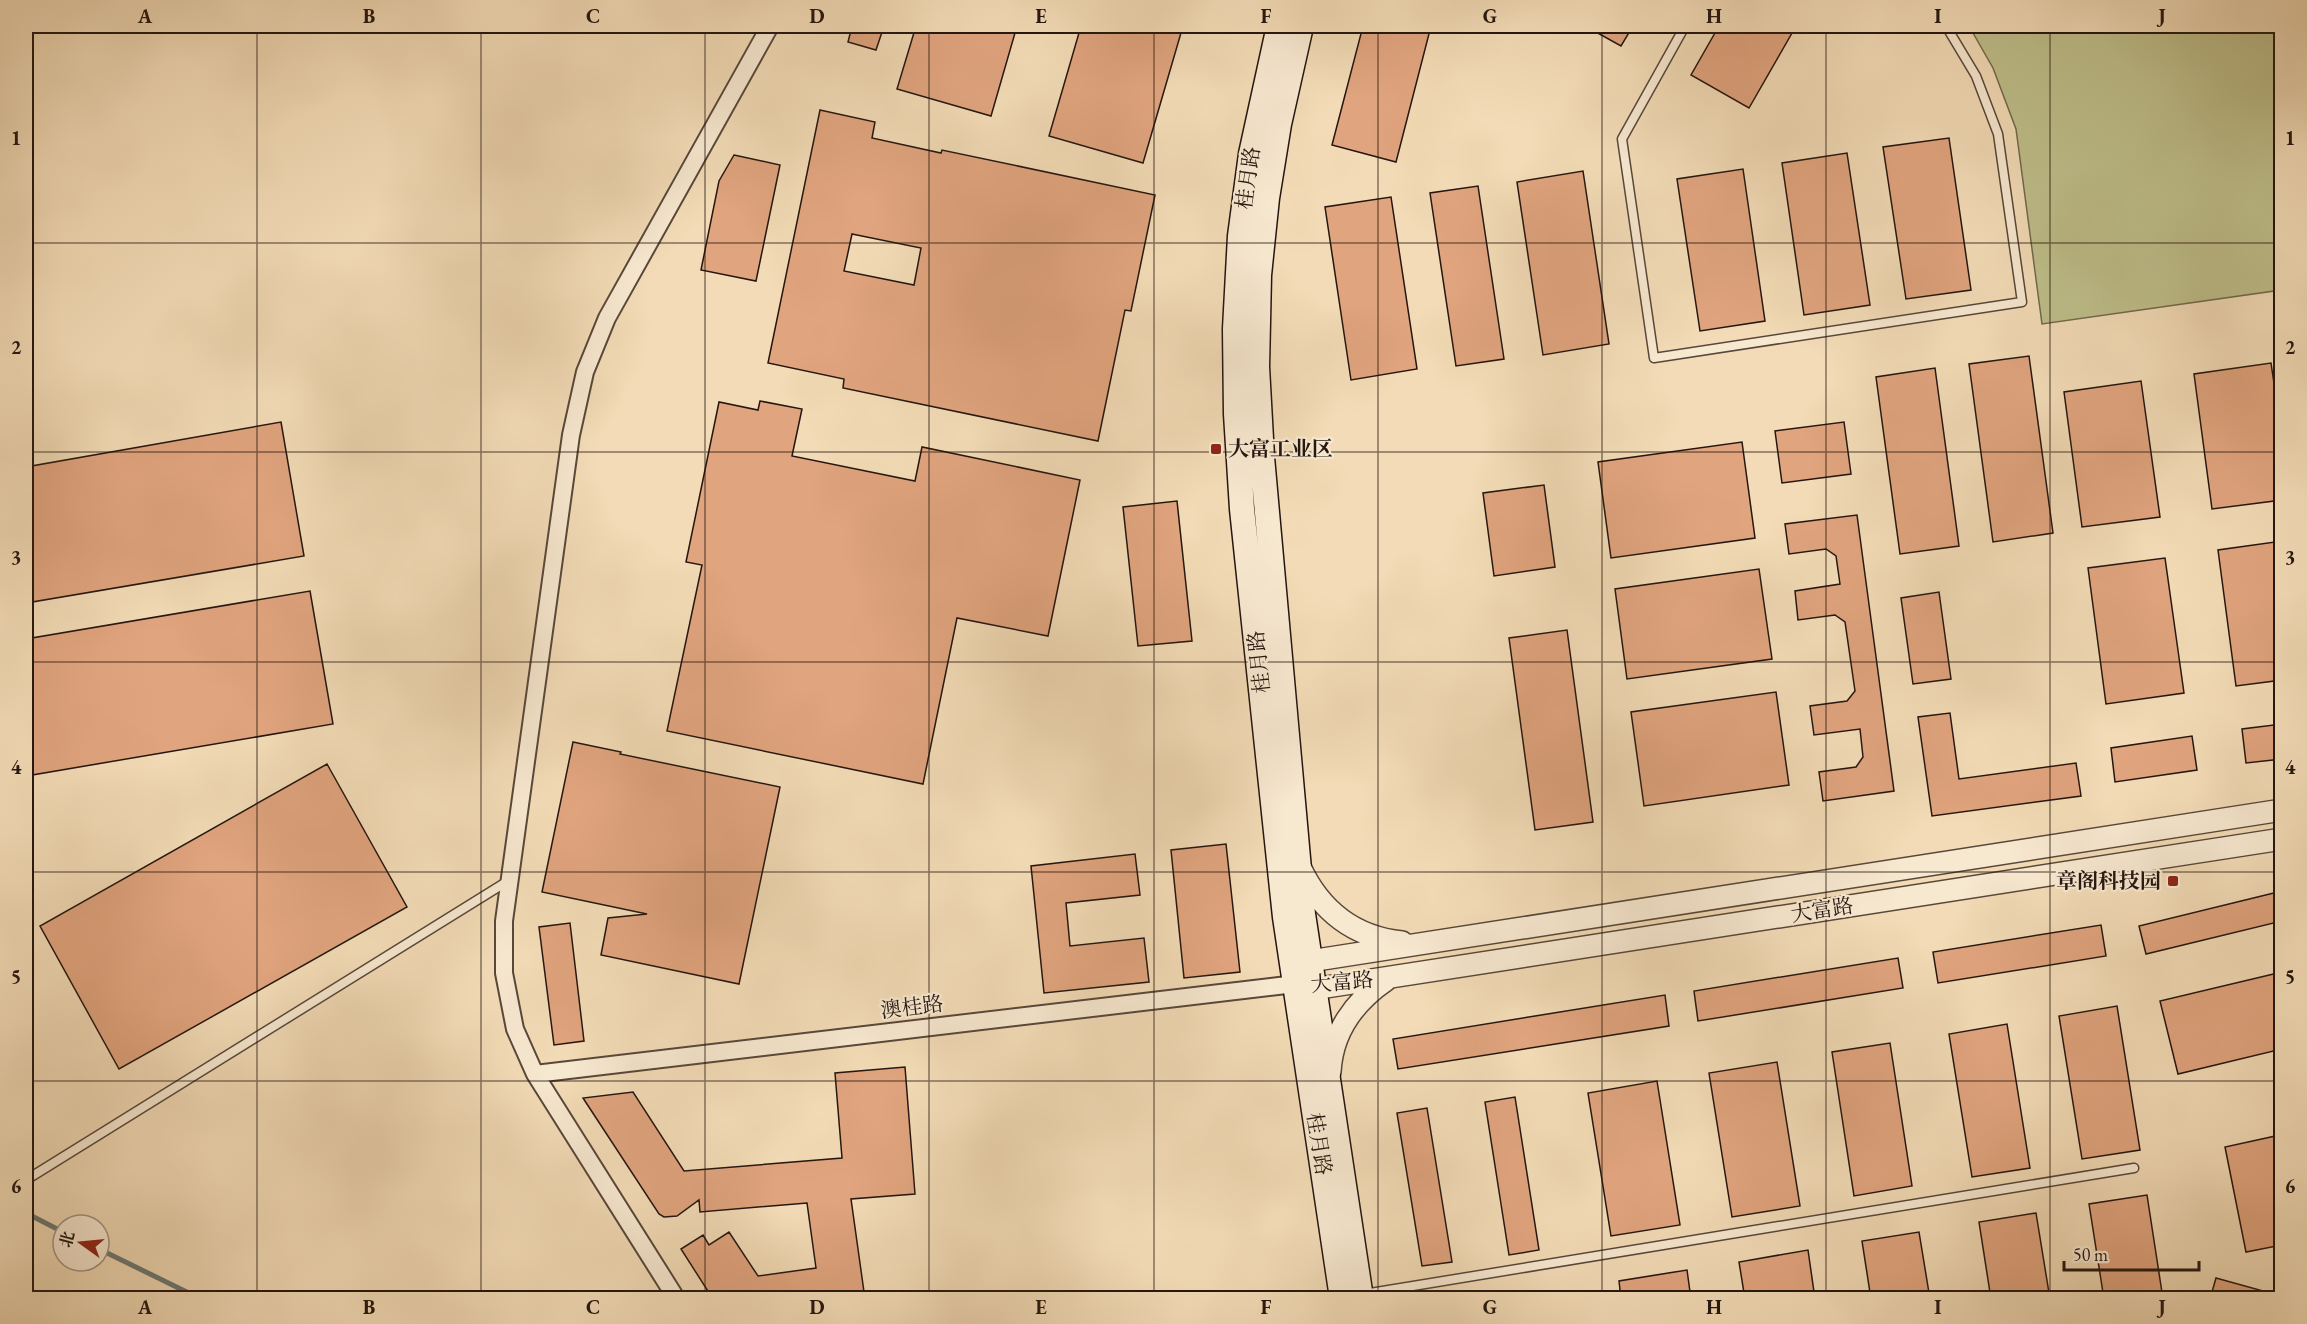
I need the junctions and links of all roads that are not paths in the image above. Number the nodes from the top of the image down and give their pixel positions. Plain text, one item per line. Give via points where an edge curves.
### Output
1 (770, 26) edge
2 (1279, 26) edge
3 (1301, 26) edge
4 (1685, 26) edge
5 (1946, 26) edge
6 (2282, 810) edge
7 (2282, 839) edge
8 (1299, 862) junction
9 (508, 880) junction
10 (1471, 936) junction
11 (1420, 944) junction
12 (1310, 962) junction
13 (1475, 964) junction
14 (1389, 977) junction
15 (1304, 987) junction
16 (535, 1074) junction
17 (1328, 1091) junction
18 (2134, 1168) dead end
19 (26, 1180) edge
20 (1355, 1297) edge
21 (676, 1299) edge

1 - 9 street via 639,257 607,318 585,372 571,435
2 - 15 main road, 桂月路 via 1251,154 1240,236 1236,414 1284,905
3 - 8 main road, 桂月路 via 1267,198 1259,275 1257,367
4 - 5 lane via 1622,139 1654,358 2022,302 1998,134 1976,76
6 - 10 street, 大富路
7 - 13 street, 大富路
8 - 11 street via 1311,890 1346,925 1383,939
8 - 12 main road, 桂月路
9 - 16 street via 504,973 515,1029
9 - 19 lane
10 - 11 street, 大富路
10 - 13 street
11 - 12 street, 大富路
12 - 15 main road, 桂月路
13 - 14 street, 大富路
14 - 15 street, 大富路
14 - 17 street via 1370,991 1344,1022 1334,1050
15 - 16 street, 澳桂路
15 - 17 main road, 桂月路
15 - 20 main road, 桂月路
16 - 21 street
17 - 20 main road, 桂月路
18 - 20 lane

